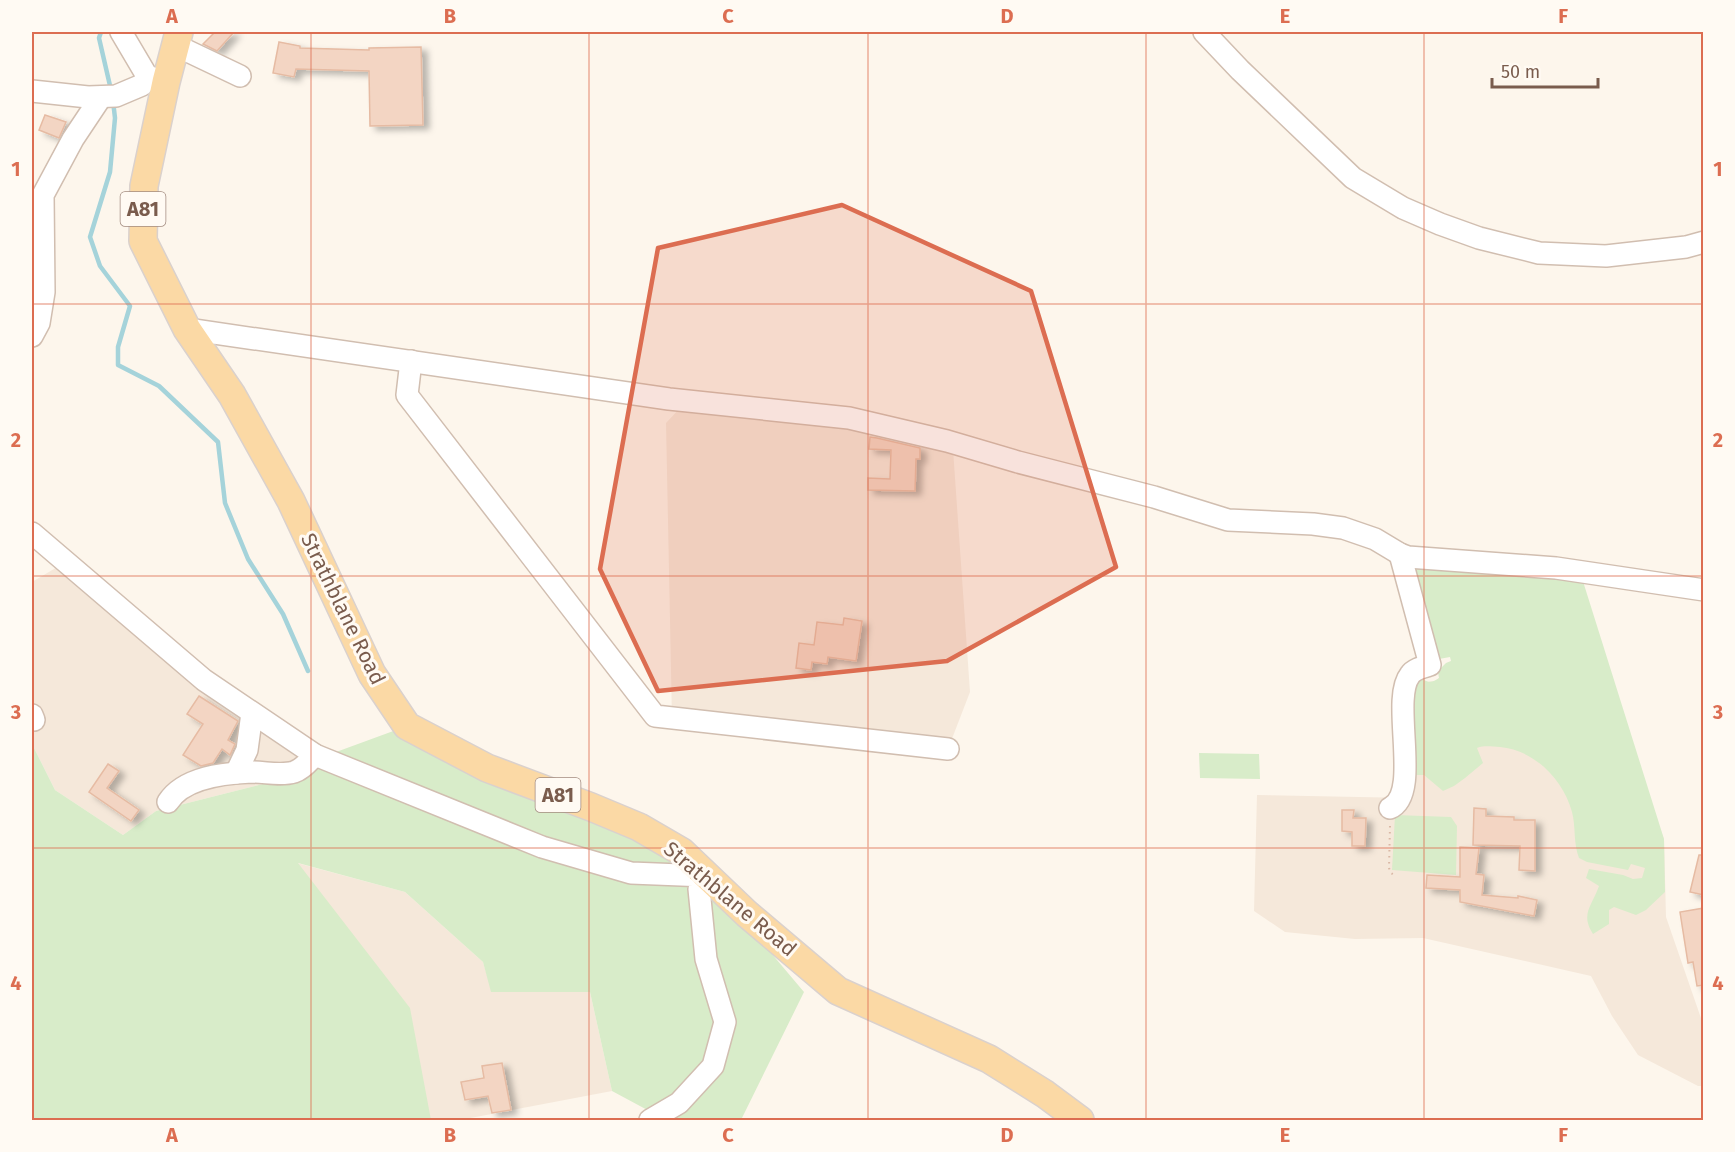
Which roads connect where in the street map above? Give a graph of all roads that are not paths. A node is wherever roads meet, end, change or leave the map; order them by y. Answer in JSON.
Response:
{"nodes":[{"id":1,"x":121,"y":32,"type":"edge"},
{"id":2,"x":1204,"y":32,"type":"edge"},
{"id":3,"x":177,"y":38,"type":"edge"},
{"id":4,"x":240,"y":76,"type":"dead end"},
{"id":5,"x":156,"y":79,"type":"junction"},
{"id":6,"x":32,"y":91,"type":"edge"},
{"id":7,"x":101,"y":97,"type":"junction"},
{"id":8,"x":1704,"y":242,"type":"edge"},
{"id":9,"x":187,"y":329,"type":"junction"},
{"id":10,"x":32,"y":336,"type":"edge"},
{"id":11,"x":411,"y":361,"type":"junction"},
{"id":12,"x":32,"y":533,"type":"edge"},
{"id":13,"x":1400,"y":554,"type":"junction"},
{"id":14,"x":1704,"y":590,"type":"edge"},
{"id":15,"x":252,"y":713,"type":"junction"},
{"id":16,"x":948,"y":749,"type":"dead end"},
{"id":17,"x":315,"y":755,"type":"junction"},
{"id":18,"x":236,"y":773,"type":"junction"},
{"id":19,"x":168,"y":802,"type":"dead end"},
{"id":20,"x":1390,"y":808,"type":"road end"},
{"id":21,"x":650,"y":1120,"type":"edge"},
{"id":22,"x":1080,"y":1120,"type":"edge"}],
"edges":[{"from":1,"to":5,"type":"street"},
{"from":2,"to":8,"type":"street"},
{"from":3,"to":4,"type":"street"},
{"from":3,"to":5,"type":"main road","name":"Strathblane Road","number":"A81"},
{"from":5,"to":7,"type":"street"},
{"from":5,"to":9,"type":"main road","name":"Strathblane Road","number":"A81"},
{"from":6,"to":7,"type":"street"},
{"from":7,"to":10,"type":"street"},
{"from":9,"to":11,"type":"street"},
{"from":9,"to":22,"type":"main road","name":"Strathblane Road","number":"A81"},
{"from":11,"to":13,"type":"street"},
{"from":11,"to":16,"type":"street"},
{"from":12,"to":15,"type":"street"},
{"from":13,"to":14,"type":"street"},
{"from":13,"to":20,"type":"street"},
{"from":15,"to":17,"type":"street"},
{"from":15,"to":18,"type":"street"},
{"from":17,"to":18,"type":"street"},
{"from":17,"to":21,"type":"street"},
{"from":18,"to":19,"type":"street"}]}
